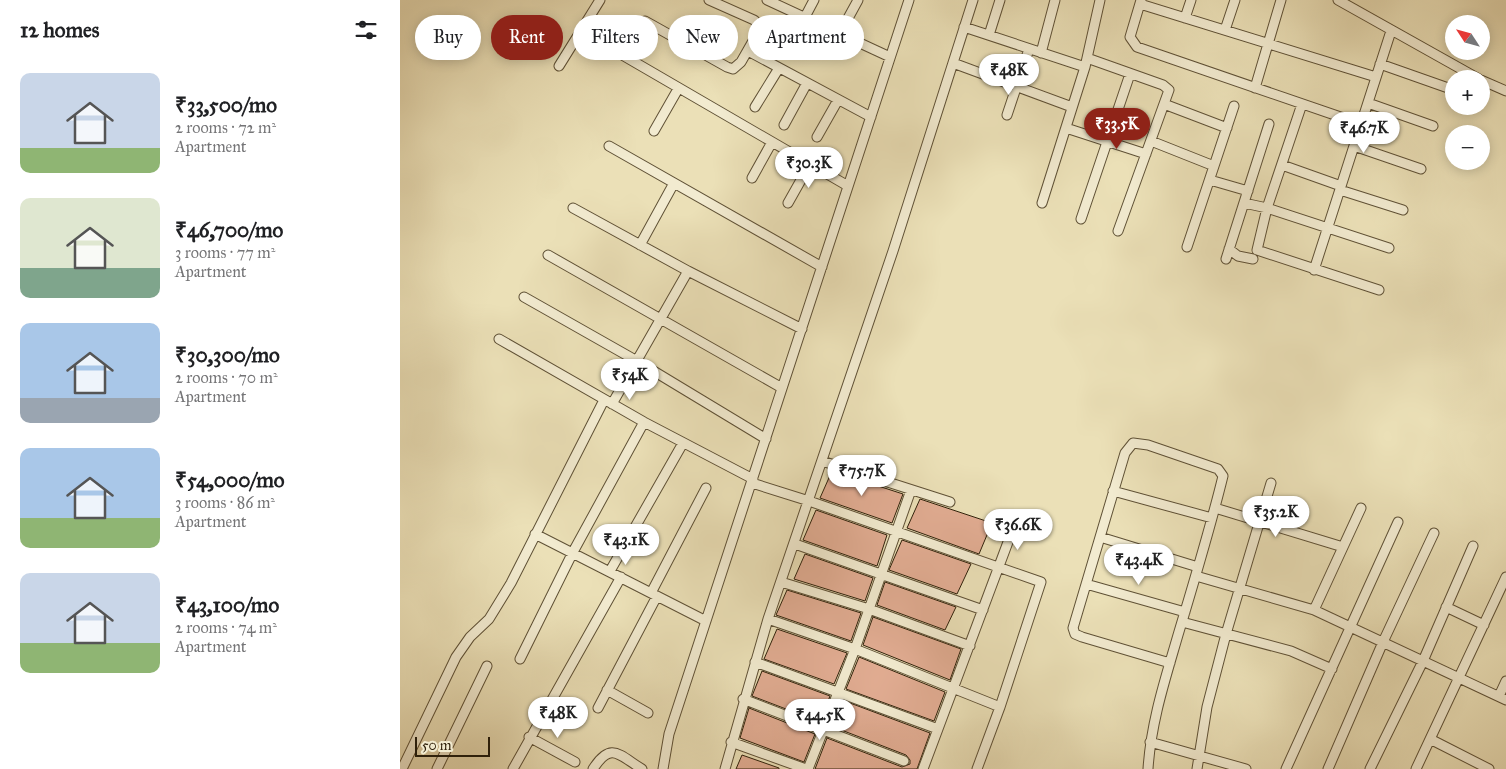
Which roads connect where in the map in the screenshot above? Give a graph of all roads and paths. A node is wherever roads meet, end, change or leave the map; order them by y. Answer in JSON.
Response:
{"nodes":[{"id":1,"x":600,"y":0,"type":"edge"},
{"id":2,"x":709,"y":0,"type":"edge"},
{"id":3,"x":769,"y":0,"type":"edge"},
{"id":4,"x":814,"y":0,"type":"edge"},
{"id":5,"x":858,"y":0,"type":"edge"},
{"id":6,"x":909,"y":0,"type":"edge"},
{"id":7,"x":973,"y":0,"type":"edge"},
{"id":8,"x":1000,"y":0,"type":"edge"},
{"id":9,"x":1055,"y":0,"type":"edge"},
{"id":10,"x":1191,"y":0,"type":"edge"},
{"id":11,"x":1235,"y":0,"type":"edge"},
{"id":12,"x":1282,"y":0,"type":"edge"},
{"id":13,"x":1338,"y":0,"type":"edge"},
{"id":14,"x":1097,"y":1,"type":"edge"},
{"id":15,"x":1140,"y":2,"type":"edge"},
{"id":16,"x":591,"y":15,"type":"edge"},
{"id":17,"x":801,"y":15,"type":"edge"},
{"id":18,"x":806,"y":15,"type":"edge"},
{"id":19,"x":850,"y":15,"type":"edge"},
{"id":20,"x":1185,"y":18,"type":"junction"},
{"id":21,"x":748,"y":19,"type":"edge"},
{"id":22,"x":964,"y":27,"type":"junction"},
{"id":23,"x":658,"y":28,"type":"edge"},
{"id":24,"x":1225,"y":30,"type":"junction"},
{"id":25,"x":1391,"y":31,"type":"junction"},
{"id":26,"x":988,"y":35,"type":"junction"},
{"id":27,"x":573,"y":44,"type":"edge"},
{"id":28,"x":1268,"y":44,"type":"junction"},
{"id":29,"x":864,"y":45,"type":"edge"},
{"id":30,"x":1029,"y":49,"type":"junction"},
{"id":31,"x":748,"y":51,"type":"edge"},
{"id":32,"x":1041,"y":53,"type":"junction"},
{"id":33,"x":890,"y":57,"type":"junction"},
{"id":34,"x":630,"y":60,"type":"edge"},
{"id":35,"x":764,"y":60,"type":"edge"},
{"id":36,"x":1086,"y":62,"type":"junction"},
{"id":37,"x":953,"y":63,"type":"junction"},
{"id":38,"x":1380,"y":64,"type":"junction"},
{"id":39,"x":559,"y":66,"type":"dead end"},
{"id":40,"x":779,"y":68,"type":"junction"},
{"id":41,"x":1463,"y":70,"type":"edge"},
{"id":42,"x":1130,"y":74,"type":"junction"},
{"id":43,"x":1376,"y":77,"type":"junction"},
{"id":44,"x":807,"y":84,"type":"junction"},
{"id":45,"x":1490,"y":84,"type":"edge"},
{"id":46,"x":1016,"y":86,"type":"junction"},
{"id":47,"x":1445,"y":87,"type":"edge"},
{"id":48,"x":1254,"y":88,"type":"junction"},
{"id":49,"x":678,"y":89,"type":"junction"},
{"id":50,"x":1506,"y":91,"type":"edge"},
{"id":51,"x":838,"y":100,"type":"junction"},
{"id":52,"x":1368,"y":103,"type":"junction"},
{"id":53,"x":1164,"y":104,"type":"junction"},
{"id":54,"x":1302,"y":104,"type":"junction"},
{"id":55,"x":1234,"y":106,"type":"dead end"},
{"id":56,"x":754,"y":107,"type":"dead end"},
{"id":57,"x":1072,"y":107,"type":"junction"},
{"id":58,"x":1006,"y":115,"type":"dead end"},
{"id":59,"x":871,"y":117,"type":"junction"},
{"id":60,"x":1269,"y":124,"type":"dead end"},
{"id":61,"x":1361,"y":124,"type":"junction"},
{"id":62,"x":784,"y":125,"type":"dead end"},
{"id":63,"x":1433,"y":126,"type":"dead end"},
{"id":64,"x":1066,"y":128,"type":"junction"},
{"id":65,"x":1227,"y":128,"type":"junction"},
{"id":66,"x":654,"y":131,"type":"dead end"},
{"id":67,"x":817,"y":137,"type":"dead end"},
{"id":68,"x":1107,"y":141,"type":"junction"},
{"id":69,"x":772,"y":142,"type":"junction"},
{"id":70,"x":1151,"y":142,"type":"junction"},
{"id":71,"x":610,"y":146,"type":"dead end"},
{"id":72,"x":1354,"y":146,"type":"junction"},
{"id":73,"x":1146,"y":154,"type":"junction"},
{"id":74,"x":810,"y":164,"type":"junction"},
{"id":75,"x":1282,"y":165,"type":"junction"},
{"id":76,"x":1214,"y":166,"type":"junction"},
{"id":77,"x":1422,"y":169,"type":"dead end"},
{"id":78,"x":752,"y":178,"type":"dead end"},
{"id":79,"x":1210,"y":180,"type":"junction"},
{"id":80,"x":674,"y":183,"type":"junction"},
{"id":81,"x":848,"y":186,"type":"junction"},
{"id":82,"x":1340,"y":188,"type":"junction"},
{"id":83,"x":1248,"y":191,"type":"junction"},
{"id":84,"x":788,"y":203,"type":"dead end"},
{"id":85,"x":1042,"y":203,"type":"dead end"},
{"id":86,"x":1244,"y":203,"type":"junction"},
{"id":87,"x":573,"y":208,"type":"dead end"},
{"id":88,"x":1267,"y":208,"type":"junction"},
{"id":89,"x":1402,"y":210,"type":"dead end"},
{"id":90,"x":1081,"y":219,"type":"dead end"},
{"id":91,"x":1328,"y":227,"type":"junction"},
{"id":92,"x":1118,"y":231,"type":"dead end"},
{"id":93,"x":640,"y":246,"type":"junction"},
{"id":94,"x":1187,"y":247,"type":"dead end"},
{"id":95,"x":1389,"y":248,"type":"dead end"},
{"id":96,"x":1229,"y":249,"type":"junction"},
{"id":97,"x":548,"y":255,"type":"dead end"},
{"id":98,"x":1226,"y":259,"type":"dead end"},
{"id":99,"x":1253,"y":259,"type":"dead end"},
{"id":100,"x":822,"y":267,"type":"junction"},
{"id":101,"x":1314,"y":270,"type":"junction"},
{"id":102,"x":688,"y":271,"type":"junction"},
{"id":103,"x":1379,"y":290,"type":"dead end"},
{"id":104,"x":524,"y":297,"type":"dead end"},
{"id":105,"x":660,"y":320,"type":"junction"},
{"id":106,"x":802,"y":328,"type":"junction"},
{"id":107,"x":499,"y":339,"type":"dead end"},
{"id":108,"x":637,"y":360,"type":"junction"},
{"id":109,"x":782,"y":388,"type":"junction"},
{"id":110,"x":608,"y":402,"type":"junction"},
{"id":111,"x":644,"y":422,"type":"junction"},
{"id":112,"x":766,"y":439,"type":"junction"},
{"id":113,"x":683,"y":442,"type":"junction"},
{"id":114,"x":822,"y":461,"type":"junction"},
{"id":115,"x":752,"y":481,"type":"junction"},
{"id":116,"x":1271,"y":483,"type":"dead end"},
{"id":117,"x":706,"y":488,"type":"dead end"},
{"id":118,"x":911,"y":490,"type":"junction"},
{"id":119,"x":1114,"y":491,"type":"junction"},
{"id":120,"x":809,"y":501,"type":"junction"},
{"id":121,"x":950,"y":502,"type":"dead end"},
{"id":122,"x":1215,"y":508,"type":"junction"},
{"id":123,"x":1361,"y":508,"type":"dead end"},
{"id":124,"x":1212,"y":518,"type":"junction"},
{"id":125,"x":1260,"y":520,"type":"junction"},
{"id":126,"x":1398,"y":522,"type":"dead end"},
{"id":127,"x":1014,"y":526,"type":"dead end"},
{"id":128,"x":896,"y":532,"type":"junction"},
{"id":129,"x":1434,"y":533,"type":"dead end"},
{"id":130,"x":535,"y":534,"type":"junction"},
{"id":131,"x":1100,"y":537,"type":"junction"},
{"id":132,"x":795,"y":544,"type":"junction"},
{"id":133,"x":1473,"y":546,"type":"dead end"},
{"id":134,"x":1343,"y":547,"type":"junction"},
{"id":135,"x":573,"y":552,"type":"junction"},
{"id":136,"x":1198,"y":566,"type":"junction"},
{"id":137,"x":999,"y":568,"type":"junction"},
{"id":138,"x":610,"y":571,"type":"junction"},
{"id":139,"x":882,"y":573,"type":"junction"},
{"id":140,"x":1196,"y":576,"type":"junction"},
{"id":141,"x":621,"y":577,"type":"junction"},
{"id":142,"x":781,"y":582,"type":"junction"},
{"id":143,"x":1505,"y":583,"type":"edge"},
{"id":144,"x":1086,"y":584,"type":"junction"},
{"id":145,"x":1239,"y":588,"type":"junction"},
{"id":146,"x":654,"y":594,"type":"junction"},
{"id":147,"x":1446,"y":607,"type":"junction"},
{"id":148,"x":869,"y":609,"type":"junction"},
{"id":149,"x":983,"y":610,"type":"junction"},
{"id":150,"x":1314,"y":610,"type":"junction"},
{"id":151,"x":1185,"y":612,"type":"junction"},
{"id":152,"x":768,"y":619,"type":"junction"},
{"id":153,"x":706,"y":621,"type":"junction"},
{"id":154,"x":1182,"y":622,"type":"junction"},
{"id":155,"x":1484,"y":625,"type":"junction"},
{"id":156,"x":1350,"y":627,"type":"junction"},
{"id":157,"x":1226,"y":634,"type":"junction"},
{"id":158,"x":1383,"y":642,"type":"junction"},
{"id":159,"x":970,"y":646,"type":"junction"},
{"id":160,"x":855,"y":649,"type":"junction"},
{"id":161,"x":520,"y":659,"type":"dead end"},
{"id":162,"x":1423,"y":661,"type":"junction"},
{"id":163,"x":755,"y":662,"type":"junction"},
{"id":164,"x":1170,"y":663,"type":"junction"},
{"id":165,"x":487,"y":666,"type":"dead end"},
{"id":166,"x":1332,"y":669,"type":"junction"},
{"id":167,"x":1459,"y":678,"type":"junction"},
{"id":168,"x":1506,"y":681,"type":"edge"},
{"id":169,"x":953,"y":689,"type":"junction"},
{"id":170,"x":607,"y":690,"type":"junction"},
{"id":171,"x":838,"y":693,"type":"junction"},
{"id":172,"x":1502,"y":698,"type":"edge"},
{"id":173,"x":744,"y":699,"type":"junction"},
{"id":174,"x":1000,"y":707,"type":"junction"},
{"id":175,"x":598,"y":708,"type":"dead end"},
{"id":176,"x":648,"y":713,"type":"dead end"},
{"id":177,"x":938,"y":728,"type":"junction"},
{"id":178,"x":824,"y":730,"type":"junction"},
{"id":179,"x":529,"y":737,"type":"junction"},
{"id":180,"x":1430,"y":739,"type":"junction"},
{"id":181,"x":731,"y":742,"type":"junction"},
{"id":182,"x":1150,"y":742,"type":"junction"},
{"id":183,"x":1198,"y":758,"type":"junction"},
{"id":184,"x":904,"y":761,"type":"dead end"},
{"id":185,"x":575,"y":762,"type":"dead end"},
{"id":186,"x":1477,"y":767,"type":"edge"},
{"id":187,"x":402,"y":769,"type":"edge"},
{"id":188,"x":437,"y":769,"type":"edge"},
{"id":189,"x":513,"y":769,"type":"edge"},
{"id":190,"x":593,"y":769,"type":"edge"},
{"id":191,"x":642,"y":769,"type":"edge"},
{"id":192,"x":663,"y":769,"type":"edge"},
{"id":193,"x":725,"y":769,"type":"edge"},
{"id":194,"x":808,"y":769,"type":"edge"},
{"id":195,"x":922,"y":769,"type":"edge"},
{"id":196,"x":977,"y":769,"type":"edge"},
{"id":197,"x":1148,"y":769,"type":"edge"},
{"id":198,"x":1197,"y":769,"type":"edge"},
{"id":199,"x":1246,"y":769,"type":"edge"},
{"id":200,"x":1286,"y":769,"type":"edge"},
{"id":201,"x":1328,"y":769,"type":"edge"},
{"id":202,"x":1370,"y":769,"type":"edge"},
{"id":203,"x":1416,"y":769,"type":"edge"},
{"id":204,"x":1489,"y":769,"type":"edge"}],
"edges":[{"from":1,"to":16,"type":"street"},
{"from":2,"to":21,"type":"street"},
{"from":3,"to":17,"type":"street"},
{"from":4,"to":18,"type":"street"},
{"from":5,"to":19,"type":"street"},
{"from":6,"to":33,"type":"street"},
{"from":7,"to":22,"type":"street"},
{"from":8,"to":26,"type":"street"},
{"from":9,"to":32,"type":"street"},
{"from":10,"to":20,"type":"street"},
{"from":11,"to":24,"type":"street"},
{"from":12,"to":28,"type":"street"},
{"from":13,"to":25,"type":"street"},
{"from":14,"to":36,"type":"street"},
{"from":15,"to":20,"type":"street"},
{"from":15,"to":48,"type":"street"},
{"from":20,"to":24,"type":"street"},
{"from":22,"to":26,"type":"street"},
{"from":22,"to":37,"type":"street"},
{"from":23,"to":31,"type":"street"},
{"from":24,"to":28,"type":"street"},
{"from":25,"to":38,"type":"street"},
{"from":25,"to":41,"type":"street"},
{"from":26,"to":30,"type":"street"},
{"from":27,"to":39,"type":"street"},
{"from":28,"to":43,"type":"street"},
{"from":28,"to":48,"type":"street"},
{"from":29,"to":33,"type":"street"},
{"from":30,"to":32,"type":"street"},
{"from":30,"to":46,"type":"street"},
{"from":32,"to":36,"type":"street"},
{"from":33,"to":59,"type":"street"},
{"from":34,"to":49,"type":"street"},
{"from":35,"to":40,"type":"street"},
{"from":36,"to":42,"type":"street"},
{"from":36,"to":57,"type":"street"},
{"from":37,"to":46,"type":"street"},
{"from":37,"to":114,"type":"street"},
{"from":38,"to":43,"type":"street"},
{"from":38,"to":47,"type":"street"},
{"from":40,"to":44,"type":"street"},
{"from":40,"to":56,"type":"street"},
{"from":42,"to":53,"type":"street"},
{"from":42,"to":68,"type":"street"},
{"from":43,"to":52,"type":"street"},
{"from":44,"to":51,"type":"street"},
{"from":44,"to":62,"type":"street"},
{"from":45,"to":50,"type":"street"},
{"from":46,"to":57,"type":"street"},
{"from":46,"to":58,"type":"street"},
{"from":48,"to":54,"type":"street"},
{"from":49,"to":66,"type":"street"},
{"from":49,"to":69,"type":"street"},
{"from":51,"to":59,"type":"street"},
{"from":51,"to":67,"type":"street"},
{"from":52,"to":61,"type":"street"},
{"from":52,"to":63,"type":"street"},
{"from":53,"to":65,"type":"street"},
{"from":53,"to":70,"type":"street"},
{"from":54,"to":61,"type":"street"},
{"from":54,"to":75,"type":"street"},
{"from":55,"to":65,"type":"street"},
{"from":57,"to":64,"type":"street"},
{"from":59,"to":81,"type":"street"},
{"from":60,"to":83,"type":"street"},
{"from":61,"to":72,"type":"street"},
{"from":64,"to":68,"type":"street"},
{"from":64,"to":85,"type":"street"},
{"from":65,"to":76,"type":"street"},
{"from":68,"to":73,"type":"street"},
{"from":68,"to":90,"type":"street"},
{"from":69,"to":74,"type":"street"},
{"from":69,"to":78,"type":"street"},
{"from":70,"to":73,"type":"street"},
{"from":70,"to":76,"type":"street"},
{"from":71,"to":80,"type":"street"},
{"from":72,"to":77,"type":"street"},
{"from":72,"to":82,"type":"street"},
{"from":73,"to":92,"type":"street"},
{"from":74,"to":81,"type":"street"},
{"from":74,"to":84,"type":"street"},
{"from":75,"to":82,"type":"street"},
{"from":75,"to":88,"type":"street"},
{"from":76,"to":79,"type":"street"},
{"from":79,"to":83,"type":"street"},
{"from":79,"to":94,"type":"street"},
{"from":80,"to":93,"type":"street"},
{"from":80,"to":100,"type":"street"},
{"from":81,"to":100,"type":"street"},
{"from":82,"to":89,"type":"street"},
{"from":82,"to":91,"type":"street"},
{"from":83,"to":86,"type":"street"},
{"from":86,"to":88,"type":"street"},
{"from":86,"to":96,"type":"street"},
{"from":87,"to":93,"type":"street"},
{"from":88,"to":91,"type":"street"},
{"from":88,"to":101,"type":"street"},
{"from":91,"to":95,"type":"street"},
{"from":91,"to":101,"type":"street"},
{"from":93,"to":102,"type":"street"},
{"from":96,"to":98,"type":"street"},
{"from":96,"to":99,"type":"street"},
{"from":97,"to":105,"type":"street"},
{"from":100,"to":106,"type":"street"},
{"from":101,"to":103,"type":"street"},
{"from":102,"to":105,"type":"street"},
{"from":102,"to":106,"type":"street"},
{"from":104,"to":108,"type":"street"},
{"from":105,"to":108,"type":"street"},
{"from":105,"to":109,"type":"street"},
{"from":106,"to":109,"type":"street"},
{"from":107,"to":110,"type":"street"},
{"from":108,"to":110,"type":"street"},
{"from":108,"to":112,"type":"street"},
{"from":109,"to":112,"type":"street"},
{"from":110,"to":111,"type":"street"},
{"from":110,"to":130,"type":"street"},
{"from":111,"to":113,"type":"street"},
{"from":111,"to":135,"type":"street"},
{"from":112,"to":115,"type":"street"},
{"from":113,"to":115,"type":"street"},
{"from":113,"to":138,"type":"street"},
{"from":114,"to":118,"type":"street"},
{"from":114,"to":120,"type":"street"},
{"from":115,"to":120,"type":"street"},
{"from":115,"to":153,"type":"street"},
{"from":116,"to":125,"type":"street"},
{"from":117,"to":146,"type":"street"},
{"from":118,"to":121,"type":"street"},
{"from":118,"to":128,"type":"street"},
{"from":119,"to":122,"type":"street"},
{"from":119,"to":124,"type":"street"},
{"from":119,"to":131,"type":"street"},
{"from":120,"to":128,"type":"street"},
{"from":120,"to":132,"type":"street"},
{"from":122,"to":124,"type":"street"},
{"from":122,"to":125,"type":"street"},
{"from":123,"to":134,"type":"street"},
{"from":124,"to":136,"type":"street"},
{"from":125,"to":134,"type":"street"},
{"from":125,"to":145,"type":"street"},
{"from":126,"to":156,"type":"street"},
{"from":127,"to":137,"type":"street"},
{"from":128,"to":137,"type":"street"},
{"from":128,"to":139,"type":"street"},
{"from":129,"to":158,"type":"street"},
{"from":130,"to":135,"type":"street"},
{"from":130,"to":187,"type":"street"},
{"from":131,"to":136,"type":"street"},
{"from":131,"to":144,"type":"street"},
{"from":132,"to":139,"type":"street"},
{"from":132,"to":142,"type":"street"},
{"from":133,"to":147,"type":"street"},
{"from":134,"to":150,"type":"street"},
{"from":135,"to":138,"type":"street"},
{"from":135,"to":161,"type":"street"},
{"from":136,"to":140,"type":"street"},
{"from":137,"to":149,"type":"street"},
{"from":137,"to":174,"type":"street"},
{"from":138,"to":141,"type":"street"},
{"from":139,"to":148,"type":"street"},
{"from":139,"to":149,"type":"street"},
{"from":140,"to":145,"type":"street"},
{"from":140,"to":151,"type":"street"},
{"from":141,"to":146,"type":"street"},
{"from":141,"to":179,"type":"street"},
{"from":142,"to":148,"type":"street"},
{"from":142,"to":152,"type":"street"},
{"from":143,"to":155,"type":"street"},
{"from":144,"to":151,"type":"street"},
{"from":144,"to":164,"type":"street"},
{"from":145,"to":150,"type":"street"},
{"from":145,"to":157,"type":"street"},
{"from":146,"to":153,"type":"street"},
{"from":146,"to":170,"type":"street"},
{"from":147,"to":155,"type":"street"},
{"from":147,"to":162,"type":"street"},
{"from":148,"to":159,"type":"street"},
{"from":148,"to":160,"type":"street"},
{"from":149,"to":159,"type":"street"},
{"from":150,"to":156,"type":"street"},
{"from":151,"to":154,"type":"street"},
{"from":152,"to":160,"type":"street"},
{"from":152,"to":163,"type":"street"},
{"from":153,"to":192,"type":"street"},
{"from":154,"to":157,"type":"street"},
{"from":154,"to":164,"type":"street"},
{"from":155,"to":167,"type":"street"},
{"from":156,"to":158,"type":"street"},
{"from":156,"to":166,"type":"street"},
{"from":157,"to":166,"type":"street"},
{"from":157,"to":183,"type":"street"},
{"from":158,"to":162,"type":"street"},
{"from":158,"to":201,"type":"street"},
{"from":159,"to":169,"type":"street"},
{"from":160,"to":169,"type":"street"},
{"from":160,"to":171,"type":"street"},
{"from":162,"to":167,"type":"street"},
{"from":162,"to":202,"type":"street"},
{"from":163,"to":171,"type":"street"},
{"from":163,"to":173,"type":"street"},
{"from":164,"to":182,"type":"street"},
{"from":165,"to":188,"type":"street"},
{"from":166,"to":200,"type":"street"},
{"from":167,"to":172,"type":"street"},
{"from":167,"to":180,"type":"street"},
{"from":168,"to":172,"type":"street"},
{"from":169,"to":174,"type":"street"},
{"from":169,"to":177,"type":"street"},
{"from":170,"to":175,"type":"street"},
{"from":170,"to":176,"type":"street"},
{"from":171,"to":177,"type":"street"},
{"from":171,"to":178,"type":"street"},
{"from":173,"to":178,"type":"street"},
{"from":173,"to":181,"type":"street"},
{"from":174,"to":196,"type":"street"},
{"from":177,"to":195,"type":"street"},
{"from":178,"to":184,"type":"street"},
{"from":178,"to":194,"type":"street"},
{"from":179,"to":185,"type":"street"},
{"from":179,"to":189,"type":"street"},
{"from":180,"to":186,"type":"street"},
{"from":180,"to":203,"type":"street"},
{"from":181,"to":193,"type":"street"},
{"from":181,"to":194,"type":"street"},
{"from":182,"to":183,"type":"street"},
{"from":182,"to":197,"type":"street"},
{"from":183,"to":198,"type":"street"},
{"from":183,"to":199,"type":"street"},
{"from":186,"to":204,"type":"street"},
{"from":190,"to":191,"type":"street"}]}
